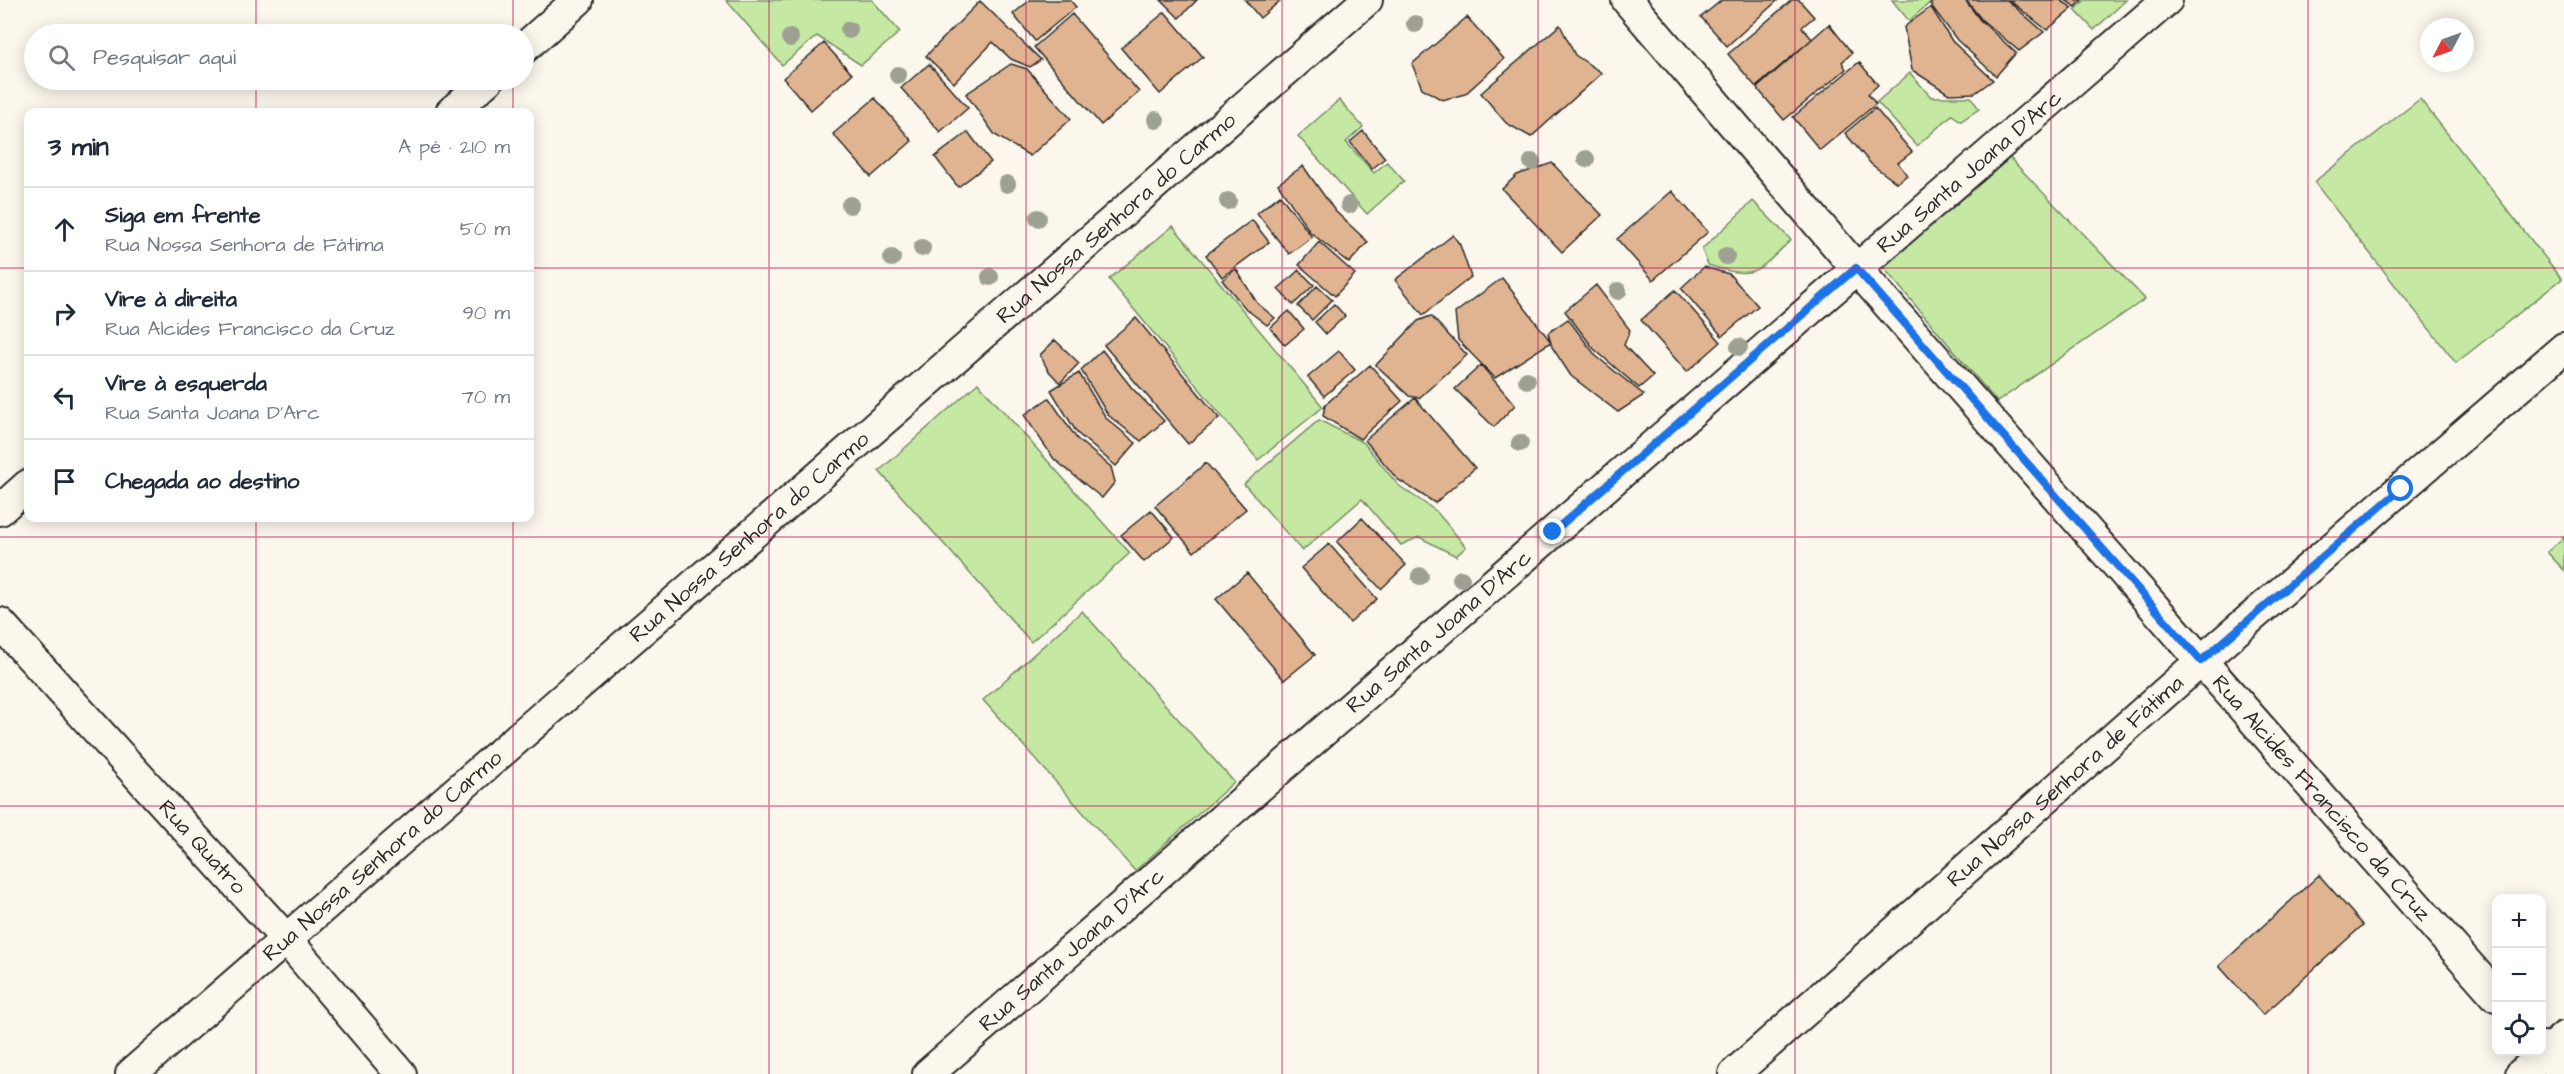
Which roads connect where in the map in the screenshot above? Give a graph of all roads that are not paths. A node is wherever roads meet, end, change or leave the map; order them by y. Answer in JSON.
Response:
{"nodes":[{"id":1,"x":578,"y":0,"type":"edge"},
{"id":2,"x":1367,"y":0,"type":"edge"},
{"id":3,"x":1627,"y":0,"type":"edge"},
{"id":4,"x":2168,"y":0,"type":"edge"},
{"id":5,"x":534,"y":39,"type":"edge"},
{"id":6,"x":476,"y":90,"type":"edge"},
{"id":7,"x":456,"y":108,"type":"edge"},
{"id":8,"x":1856,"y":268,"type":"junction"},
{"id":9,"x":2564,"y":348,"type":"edge"},
{"id":10,"x":24,"y":489,"type":"edge"},
{"id":11,"x":0,"y":510,"type":"edge"},
{"id":12,"x":0,"y":623,"type":"edge"},
{"id":13,"x":2201,"y":661,"type":"junction"},
{"id":14,"x":286,"y":939,"type":"junction"},
{"id":15,"x":2492,"y":991,"type":"edge"},
{"id":16,"x":2554,"y":1053,"type":"edge"},
{"id":17,"x":131,"y":1074,"type":"edge"},
{"id":18,"x":401,"y":1074,"type":"edge"},
{"id":19,"x":928,"y":1074,"type":"edge"},
{"id":20,"x":1734,"y":1074,"type":"edge"},
{"id":21,"x":2522,"y":1074,"type":"edge"}],
"edges":[{"from":1,"to":5,"type":"street"},
{"from":2,"to":14,"type":"street","name":"Rua Nossa Senhora do Carmo"},
{"from":3,"to":8,"type":"street","name":"Rua Alcides Francisco da Cruz"},
{"from":4,"to":8,"type":"street","name":"Rua Santa Joana D'Arc"},
{"from":6,"to":7,"type":"street"},
{"from":8,"to":13,"type":"street","name":"Rua Alcides Francisco da Cruz"},
{"from":8,"to":19,"type":"street","name":"Rua Santa Joana D'Arc"},
{"from":9,"to":13,"type":"street","name":"Rua Nossa Senhora de Fátima"},
{"from":10,"to":11,"type":"street"},
{"from":12,"to":14,"type":"street","name":"Rua Quatro"},
{"from":13,"to":15,"type":"street","name":"Rua Alcides Francisco da Cruz"},
{"from":13,"to":20,"type":"street","name":"Rua Nossa Senhora de Fátima"},
{"from":14,"to":17,"type":"street","name":"Rua Nossa Senhora do Carmo"},
{"from":14,"to":18,"type":"street","name":"Rua Quatro"},
{"from":16,"to":21,"type":"street"}]}
